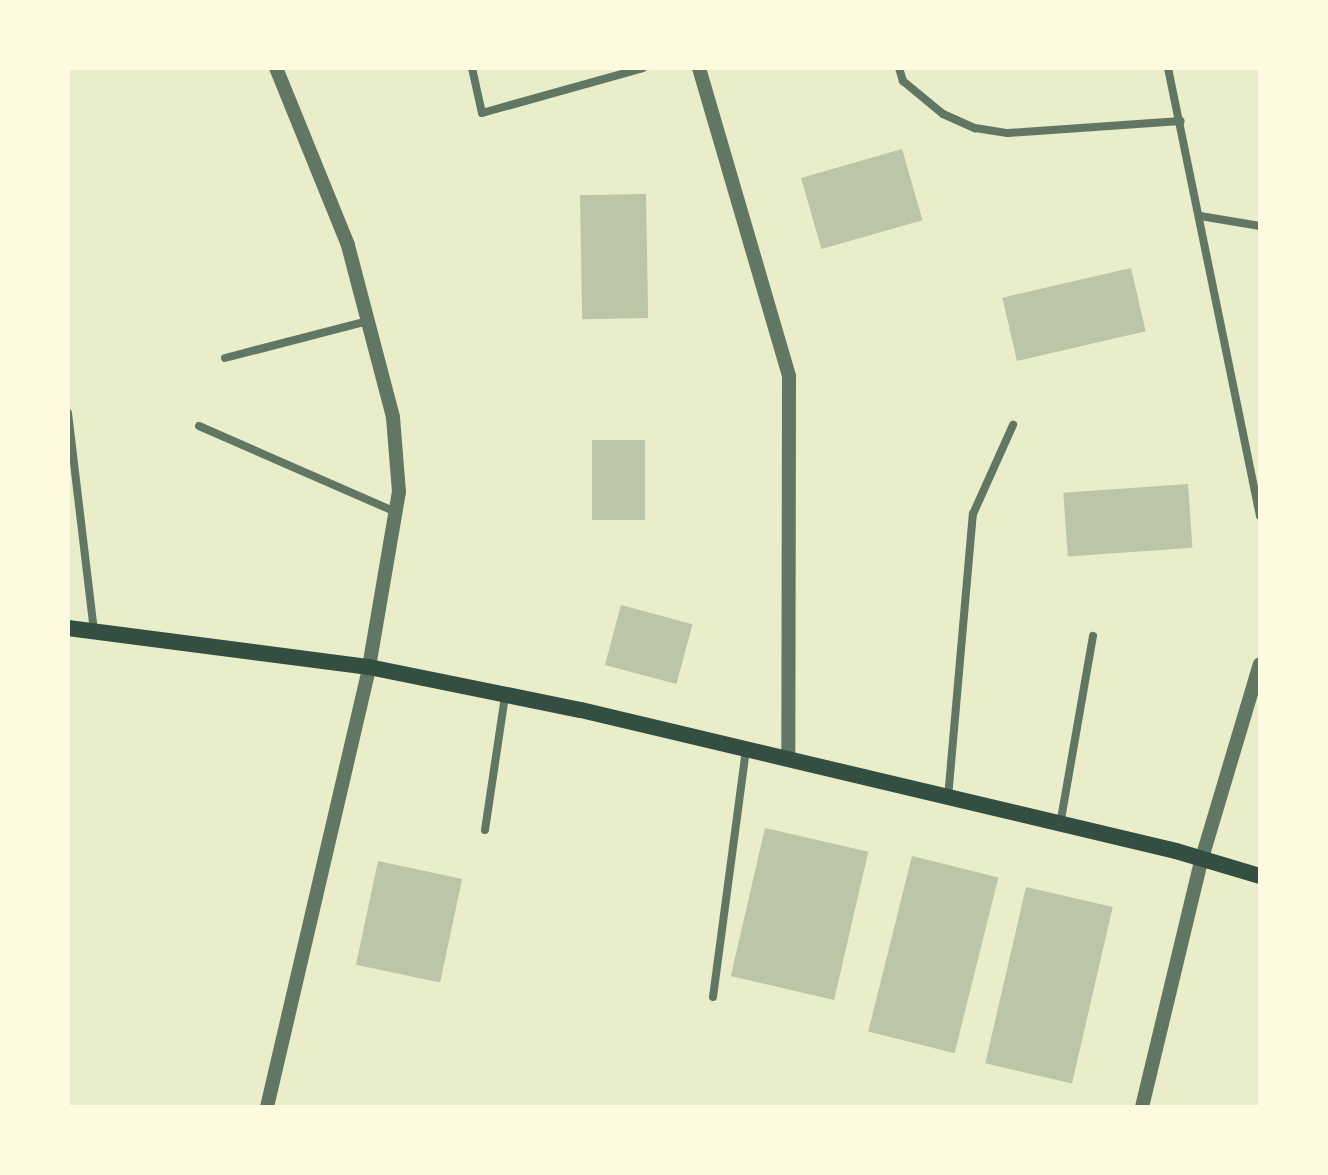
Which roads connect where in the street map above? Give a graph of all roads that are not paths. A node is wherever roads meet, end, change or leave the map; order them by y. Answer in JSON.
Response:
{"nodes":[{"id":1,"x":276,"y":68,"type":"edge"},
{"id":2,"x":472,"y":68,"type":"edge"},
{"id":3,"x":643,"y":68,"type":"edge"},
{"id":4,"x":699,"y":68,"type":"edge"},
{"id":5,"x":899,"y":68,"type":"edge"},
{"id":6,"x":1168,"y":68,"type":"edge"},
{"id":7,"x":1181,"y":121,"type":"junction"},
{"id":8,"x":1200,"y":216,"type":"junction"},
{"id":9,"x":1260,"y":226,"type":"edge"},
{"id":10,"x":369,"y":320,"type":"junction"},
{"id":11,"x":225,"y":358,"type":"dead end"},
{"id":12,"x":68,"y":413,"type":"edge"},
{"id":13,"x":1013,"y":425,"type":"dead end"},
{"id":14,"x":199,"y":426,"type":"dead end"},
{"id":15,"x":396,"y":512,"type":"junction"},
{"id":16,"x":1260,"y":516,"type":"edge"},
{"id":17,"x":68,"y":628,"type":"edge"},
{"id":18,"x":94,"y":631,"type":"junction"},
{"id":19,"x":1093,"y":636,"type":"dead end"},
{"id":20,"x":1260,"y":664,"type":"edge"},
{"id":21,"x":369,"y":667,"type":"junction"},
{"id":22,"x":505,"y":696,"type":"junction"},
{"id":23,"x":746,"y":750,"type":"junction"},
{"id":24,"x":788,"y":759,"type":"junction"},
{"id":25,"x":948,"y":799,"type":"junction"},
{"id":26,"x":1060,"y":826,"type":"junction"},
{"id":27,"x":485,"y":830,"type":"dead end"},
{"id":28,"x":1202,"y":858,"type":"junction"},
{"id":29,"x":1260,"y":876,"type":"edge"},
{"id":30,"x":713,"y":997,"type":"dead end"},
{"id":31,"x":267,"y":1107,"type":"edge"},
{"id":32,"x":1142,"y":1107,"type":"edge"}],
"edges":[{"from":1,"to":10,"type":"street"},
{"from":2,"to":3,"type":"street"},
{"from":4,"to":24,"type":"street"},
{"from":5,"to":7,"type":"street"},
{"from":6,"to":7,"type":"street"},
{"from":7,"to":8,"type":"street"},
{"from":8,"to":9,"type":"street"},
{"from":8,"to":16,"type":"street"},
{"from":10,"to":11,"type":"street"},
{"from":10,"to":15,"type":"street"},
{"from":12,"to":18,"type":"street"},
{"from":13,"to":25,"type":"street"},
{"from":14,"to":15,"type":"street"},
{"from":15,"to":21,"type":"street"},
{"from":17,"to":18,"type":"main road"},
{"from":18,"to":21,"type":"main road"},
{"from":19,"to":26,"type":"street"},
{"from":20,"to":28,"type":"street"},
{"from":21,"to":22,"type":"main road"},
{"from":21,"to":31,"type":"street"},
{"from":22,"to":23,"type":"main road"},
{"from":22,"to":27,"type":"street"},
{"from":23,"to":24,"type":"main road"},
{"from":23,"to":30,"type":"street"},
{"from":24,"to":25,"type":"main road"},
{"from":25,"to":26,"type":"main road"},
{"from":26,"to":28,"type":"main road"},
{"from":28,"to":29,"type":"main road"},
{"from":28,"to":32,"type":"street"}]}
